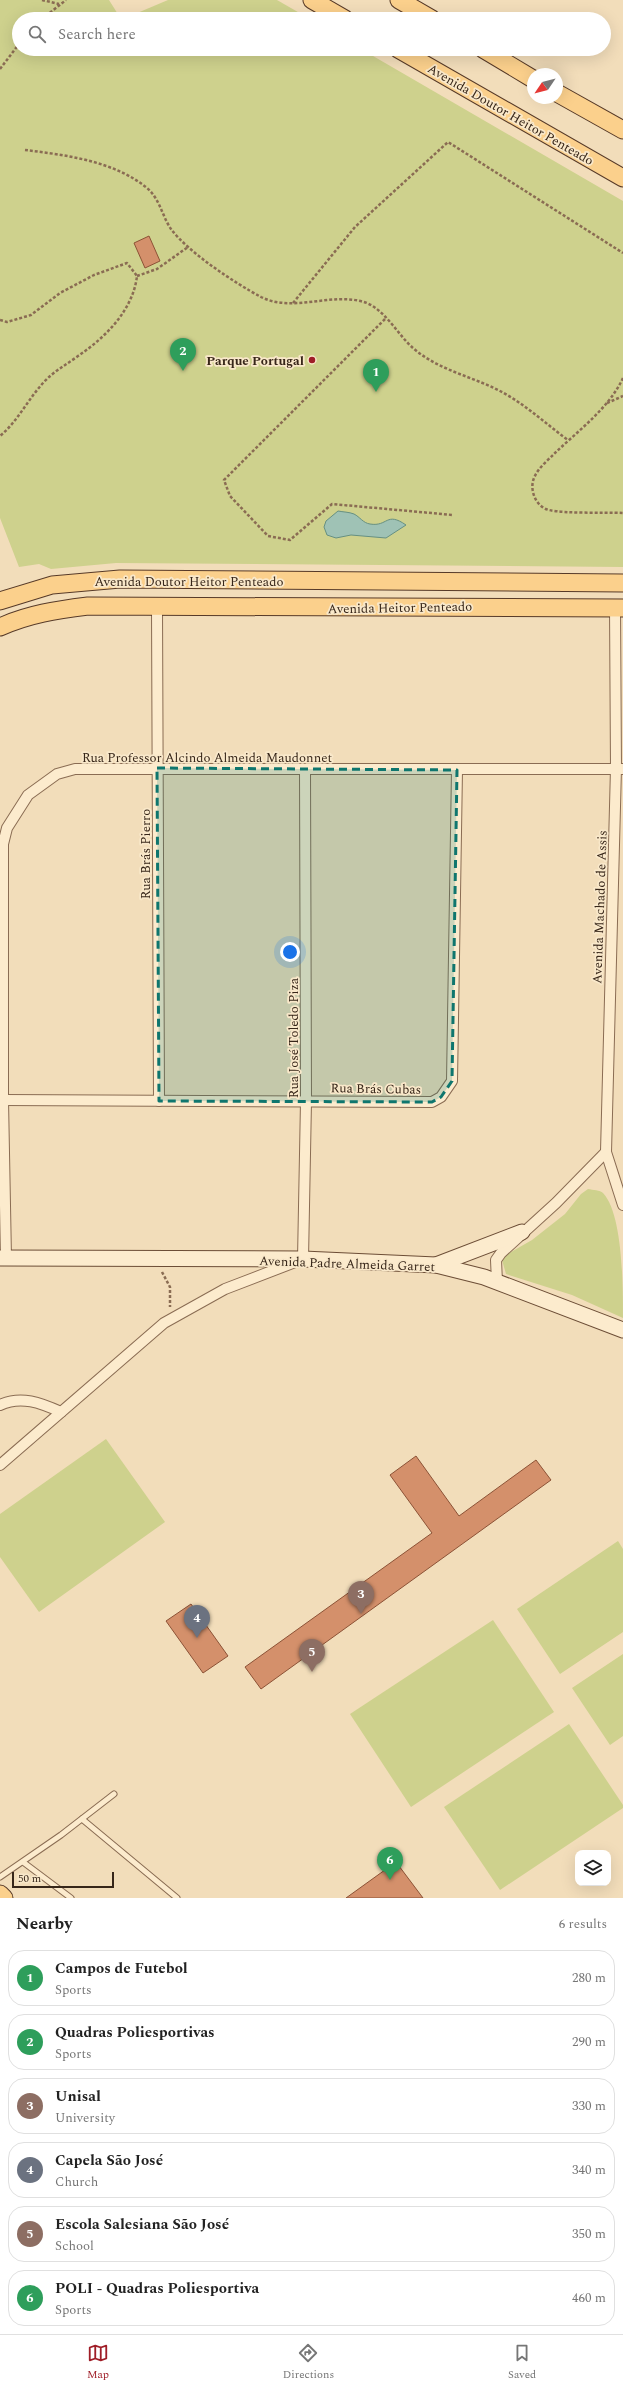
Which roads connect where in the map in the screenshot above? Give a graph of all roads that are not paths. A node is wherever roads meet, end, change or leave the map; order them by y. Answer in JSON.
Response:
{"nodes":[{"id":1,"x":312,"y":0,"type":"edge"},
{"id":2,"x":399,"y":0,"type":"edge"},
{"id":3,"x":333,"y":12,"type":"edge"},
{"id":4,"x":420,"y":12,"type":"edge"},
{"id":5,"x":410,"y":56,"type":"edge"},
{"id":6,"x":495,"y":56,"type":"edge"},
{"id":7,"x":527,"y":75,"type":"edge"},
{"id":8,"x":563,"y":95,"type":"edge"},
{"id":9,"x":623,"y":130,"type":"edge"},
{"id":10,"x":623,"y":178,"type":"edge"},
{"id":11,"x":381,"y":582,"type":"joint"},
{"id":12,"x":623,"y":583,"type":"edge"},
{"id":13,"x":0,"y":602,"type":"edge"},
{"id":14,"x":619,"y":607,"type":"edge"},
{"id":15,"x":157,"y":608,"type":"junction"},
{"id":16,"x":177,"y":608,"type":"joint"},
{"id":17,"x":0,"y":627,"type":"edge"},
{"id":18,"x":158,"y":768,"type":"junction"},
{"id":19,"x":620,"y":769,"type":"edge"},
{"id":20,"x":305,"y":770,"type":"junction"},
{"id":21,"x":456,"y":770,"type":"junction"},
{"id":22,"x":3,"y":1100,"type":"junction"},
{"id":23,"x":159,"y":1101,"type":"junction"},
{"id":24,"x":306,"y":1101,"type":"junction"},
{"id":25,"x":606,"y":1152,"type":"junction"},
{"id":26,"x":623,"y":1205,"type":"edge"},
{"id":27,"x":522,"y":1232,"type":"junction"},
{"id":28,"x":3,"y":1258,"type":"edge"},
{"id":29,"x":303,"y":1259,"type":"junction"},
{"id":30,"x":436,"y":1265,"type":"junction"},
{"id":31,"x":496,"y":1282,"type":"junction"},
{"id":32,"x":623,"y":1330,"type":"edge"},
{"id":33,"x":0,"y":1404,"type":"edge"},
{"id":34,"x":61,"y":1412,"type":"junction"},
{"id":35,"x":0,"y":1465,"type":"edge"},
{"id":36,"x":114,"y":1794,"type":"dead end"},
{"id":37,"x":82,"y":1819,"type":"junction"},
{"id":38,"x":23,"y":1862,"type":"junction"},
{"id":39,"x":0,"y":1877,"type":"edge"},
{"id":40,"x":0,"y":1894,"type":"edge"},
{"id":41,"x":4,"y":1898,"type":"edge"},
{"id":42,"x":71,"y":1898,"type":"edge"},
{"id":43,"x":177,"y":1898,"type":"edge"}],
"edges":[{"from":1,"to":3,"type":"main road"},
{"from":2,"to":4,"type":"main road"},
{"from":5,"to":10,"type":"main road","name":"Avenida Doutor Heitor Penteado"},
{"from":6,"to":7,"type":"main road"},
{"from":8,"to":9,"type":"main road"},
{"from":11,"to":12,"type":"main road","name":"Avenida Heitor Penteado"},
{"from":11,"to":13,"type":"main road","name":"Avenida Doutor Heitor Penteado"},
{"from":14,"to":16,"type":"main road","name":"Avenida Heitor Penteado"},
{"from":14,"to":19,"type":"street","name":"Avenida Machado de Assis"},
{"from":15,"to":16,"type":"main road","name":"Avenida Doutor Heitor Penteado"},
{"from":15,"to":17,"type":"main road","name":"Avenida Doutor Heitor Penteado"},
{"from":15,"to":18,"type":"street","name":"Rua Brás Pierro"},
{"from":18,"to":20,"type":"street","name":"Rua Professor Alcindo Almeida Maudonnet"},
{"from":18,"to":22,"type":"street","name":"Rua Professor Alcindo Almeida Maudonnet"},
{"from":18,"to":23,"type":"street","name":"Rua Brás Pierro"},
{"from":19,"to":21,"type":"street","name":"Rua Professor Alcindo Almeida Maudonnet"},
{"from":19,"to":25,"type":"street","name":"Avenida Machado de Assis"},
{"from":20,"to":21,"type":"street","name":"Rua Professor Alcindo Almeida Maudonnet"},
{"from":20,"to":24,"type":"street","name":"Rua José Toledo Piza"},
{"from":21,"to":24,"type":"street","name":"Rua Brás Cubas"},
{"from":22,"to":23,"type":"street","name":"Rua Brás Cubas"},
{"from":22,"to":28,"type":"street","name":"Rua Professor Alcindo Almeida Maudonnet"},
{"from":23,"to":24,"type":"street","name":"Rua Brás Cubas"},
{"from":24,"to":29,"type":"street","name":"Rua José Toledo Piza"},
{"from":25,"to":26,"type":"street","name":"Avenida Machado de Assis"},
{"from":25,"to":27,"type":"street"},
{"from":27,"to":30,"type":"street"},
{"from":27,"to":31,"type":"street"},
{"from":28,"to":29,"type":"street","name":"Avenida Padre Almeida Garret"},
{"from":29,"to":30,"type":"street","name":"Avenida Padre Almeida Garret"},
{"from":29,"to":34,"type":"street"},
{"from":30,"to":31,"type":"street","name":"Avenida Padre Almeida Garret"},
{"from":31,"to":32,"type":"street","name":"Avenida Padre Almeida Garret"},
{"from":33,"to":34,"type":"street"},
{"from":34,"to":35,"type":"street"},
{"from":36,"to":37,"type":"lane"},
{"from":37,"to":38,"type":"lane"},
{"from":37,"to":43,"type":"lane"},
{"from":38,"to":39,"type":"lane"},
{"from":38,"to":42,"type":"lane"},
{"from":40,"to":41,"type":"main road"}]}
